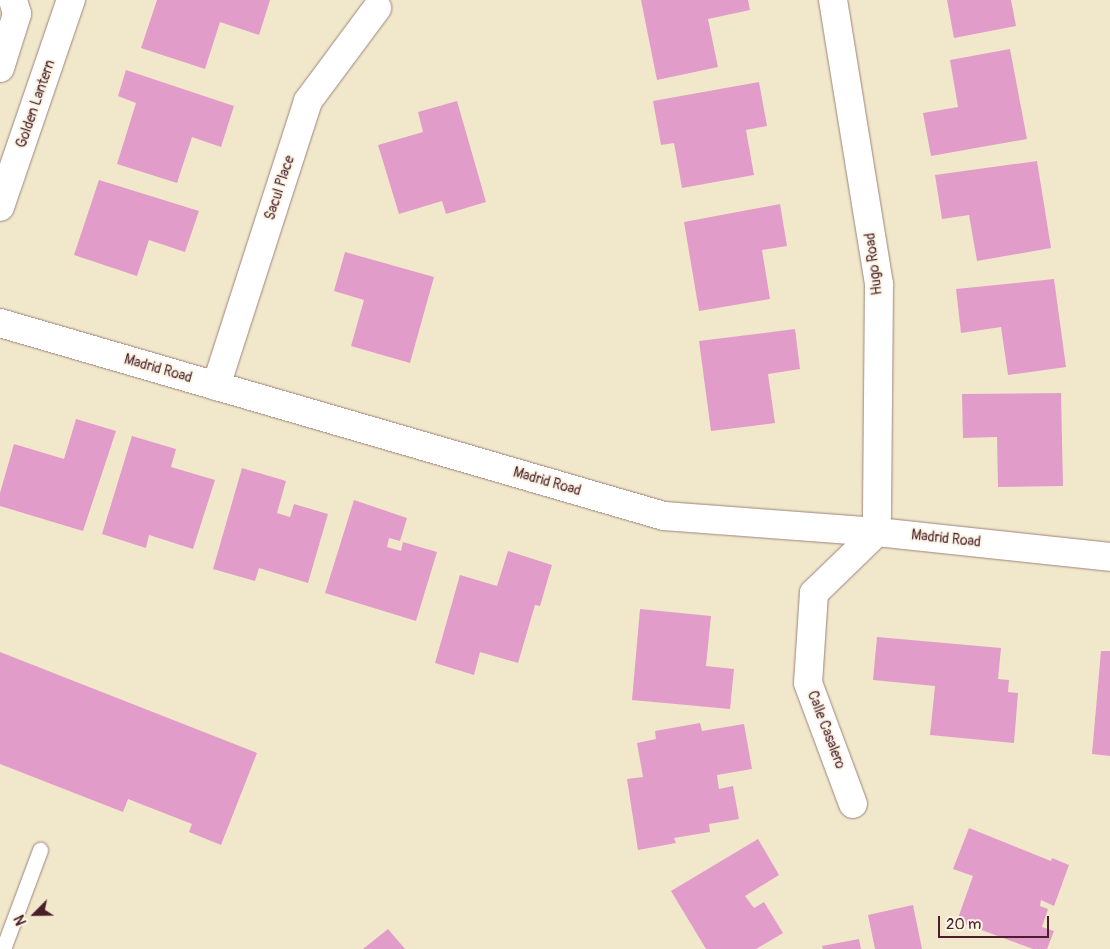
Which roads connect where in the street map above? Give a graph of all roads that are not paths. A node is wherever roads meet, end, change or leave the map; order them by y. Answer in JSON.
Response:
{"nodes":[{"id":1,"x":13,"y":0,"type":"edge"},
{"id":2,"x":71,"y":0,"type":"edge"},
{"id":3,"x":833,"y":0,"type":"edge"},
{"id":4,"x":377,"y":8,"type":"dead end"},
{"id":5,"x":0,"y":68,"type":"edge"},
{"id":6,"x":0,"y":207,"type":"edge"},
{"id":7,"x":0,"y":323,"type":"edge"},
{"id":8,"x":216,"y":386,"type":"junction"},
{"id":9,"x":877,"y":532,"type":"junction"},
{"id":10,"x":1110,"y":557,"type":"edge"},
{"id":11,"x":853,"y":804,"type":"dead end"},
{"id":12,"x":40,"y":850,"type":"dead end"},
{"id":13,"x":3,"y":949,"type":"edge"}],
"edges":[{"from":1,"to":5,"type":"street"},
{"from":2,"to":6,"type":"street","name":"Golden Lantern"},
{"from":3,"to":9,"type":"street","name":"Hugo Road"},
{"from":4,"to":8,"type":"street","name":"Sacul Place"},
{"from":7,"to":8,"type":"street","name":"Madrid Road"},
{"from":8,"to":9,"type":"street","name":"Madrid Road"},
{"from":9,"to":10,"type":"street","name":"Madrid Road"},
{"from":9,"to":11,"type":"street","name":"Calle Casalero"},
{"from":12,"to":13,"type":"lane"}]}
